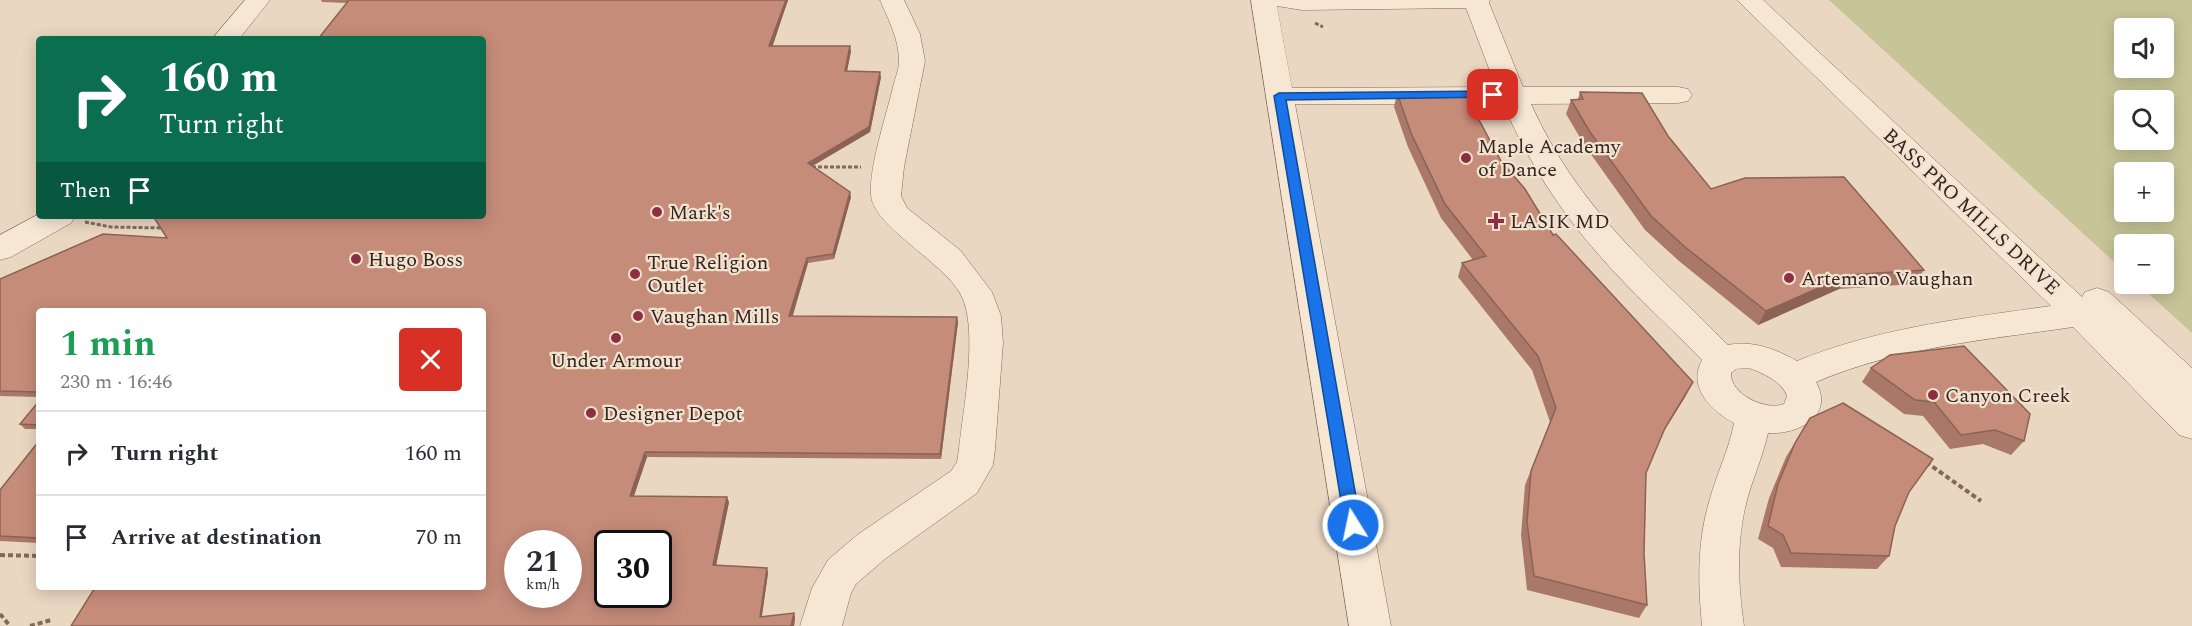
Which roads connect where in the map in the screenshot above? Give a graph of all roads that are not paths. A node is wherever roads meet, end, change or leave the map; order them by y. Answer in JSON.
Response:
{"nodes":[{"id":1,"x":258,"y":0,"type":"edge"},
{"id":2,"x":892,"y":0,"type":"edge"},
{"id":3,"x":1263,"y":0,"type":"edge"},
{"id":4,"x":1282,"y":0,"type":"edge"},
{"id":5,"x":1476,"y":0,"type":"edge"},
{"id":6,"x":1749,"y":0,"type":"edge"},
{"id":7,"x":1775,"y":0,"type":"edge"},
{"id":8,"x":228,"y":36,"type":"edge"},
{"id":9,"x":1511,"y":94,"type":"junction"},
{"id":10,"x":1678,"y":95,"type":"dead end"},
{"id":11,"x":1279,"y":96,"type":"junction"},
{"id":12,"x":55,"y":219,"type":"edge"},
{"id":13,"x":0,"y":249,"type":"edge"},
{"id":14,"x":2080,"y":314,"type":"junction"},
{"id":15,"x":1722,"y":360,"type":"junction"},
{"id":16,"x":1793,"y":377,"type":"junction"},
{"id":17,"x":2192,"y":389,"type":"edge"},
{"id":18,"x":1753,"y":416,"type":"junction"},
{"id":19,"x":2192,"y":425,"type":"edge"},
{"id":20,"x":821,"y":626,"type":"edge"},
{"id":21,"x":1370,"y":626,"type":"edge"},
{"id":22,"x":1723,"y":626,"type":"edge"}],
"edges":[{"from":1,"to":8,"type":"street"},
{"from":2,"to":20,"type":"street"},
{"from":3,"to":11,"type":"street"},
{"from":4,"to":5,"type":"street"},
{"from":5,"to":9,"type":"street"},
{"from":6,"to":14,"type":"street","name":"BASS PRO MILLS DRIVE"},
{"from":7,"to":17,"type":"street","name":"BASS PRO MILLS DRIVE"},
{"from":9,"to":10,"type":"street"},
{"from":9,"to":11,"type":"street"},
{"from":9,"to":15,"type":"street"},
{"from":11,"to":21,"type":"street"},
{"from":12,"to":13,"type":"street"},
{"from":14,"to":16,"type":"street"},
{"from":14,"to":19,"type":"street","name":"BASS PRO MILLS DRIVE"},
{"from":15,"to":16,"type":"street"},
{"from":15,"to":18,"type":"street"},
{"from":16,"to":18,"type":"street"},
{"from":18,"to":22,"type":"street"}]}
